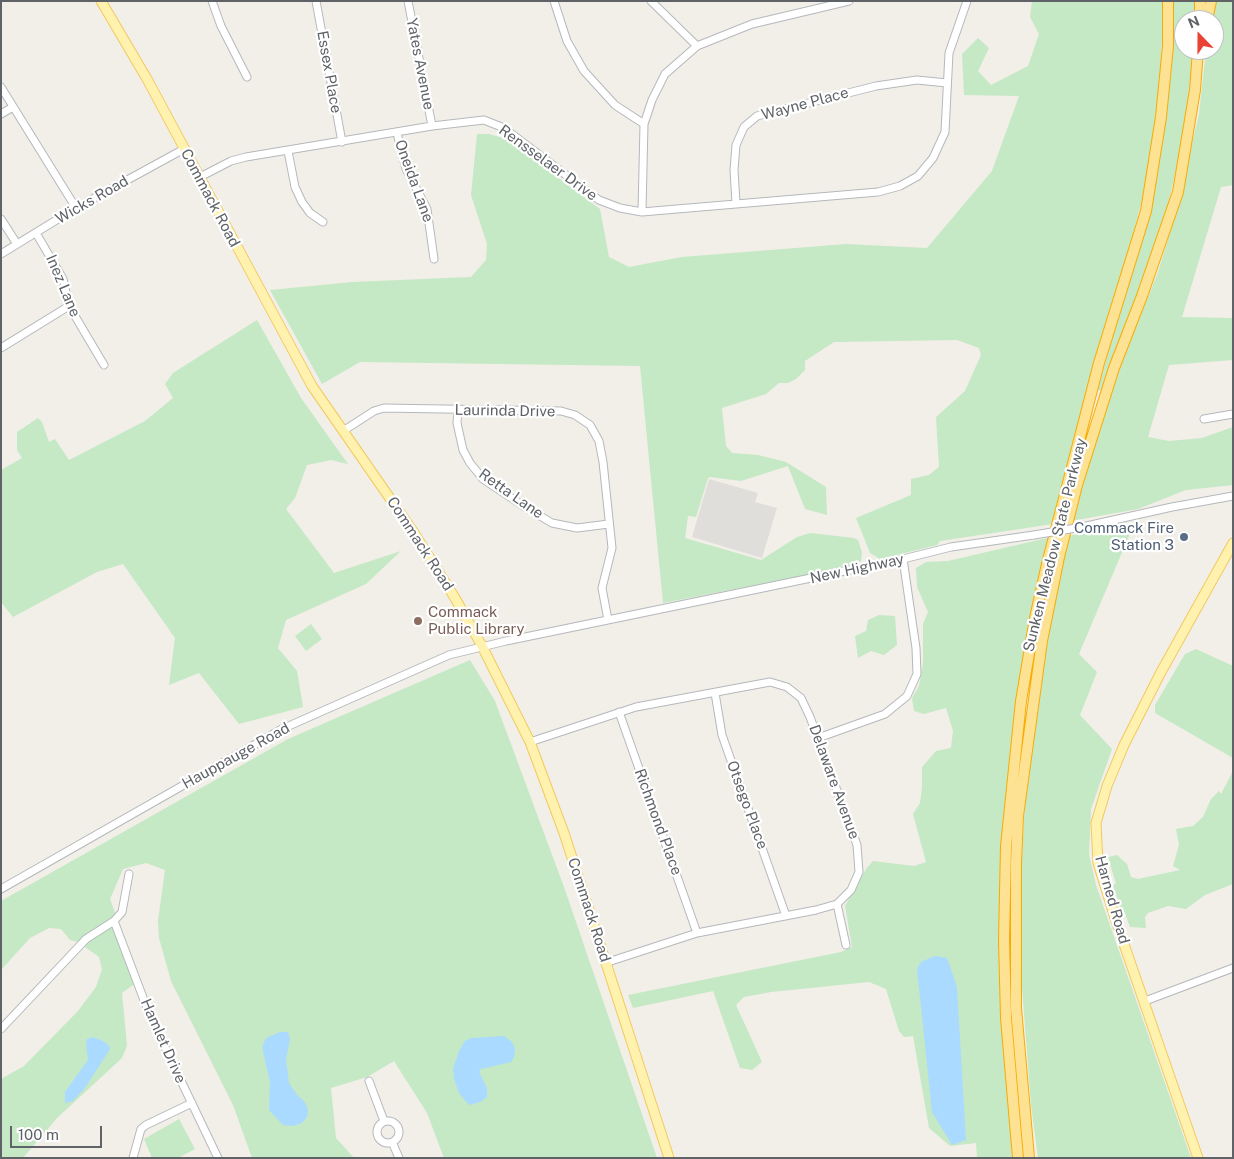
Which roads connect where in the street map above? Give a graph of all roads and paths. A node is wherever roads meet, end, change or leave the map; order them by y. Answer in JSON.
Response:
{"nodes":[{"id":1,"x":101,"y":1,"type":"edge"},
{"id":2,"x":212,"y":1,"type":"edge"},
{"id":3,"x":316,"y":1,"type":"edge"},
{"id":4,"x":408,"y":1,"type":"edge"},
{"id":5,"x":554,"y":1,"type":"edge"},
{"id":6,"x":651,"y":1,"type":"edge"},
{"id":7,"x":849,"y":1,"type":"edge"},
{"id":8,"x":966,"y":1,"type":"edge"},
{"id":9,"x":1168,"y":1,"type":"edge"},
{"id":10,"x":697,"y":46,"type":"junction"},
{"id":11,"x":1197,"y":60,"type":"edge"},
{"id":12,"x":1200,"y":60,"type":"edge"},
{"id":13,"x":1196,"y":72,"type":"junction"},
{"id":14,"x":247,"y":77,"type":"dead end"},
{"id":15,"x":946,"y":83,"type":"junction"},
{"id":16,"x":1,"y":87,"type":"edge"},
{"id":17,"x":13,"y":106,"type":"junction"},
{"id":18,"x":1,"y":114,"type":"edge"},
{"id":19,"x":644,"y":124,"type":"junction"},
{"id":20,"x":432,"y":126,"type":"junction"},
{"id":21,"x":397,"y":133,"type":"junction"},
{"id":22,"x":342,"y":142,"type":"junction"},
{"id":23,"x":184,"y":149,"type":"junction"},
{"id":24,"x":288,"y":150,"type":"junction"},
{"id":25,"x":200,"y":177,"type":"junction"},
{"id":26,"x":736,"y":204,"type":"junction"},
{"id":27,"x":76,"y":208,"type":"junction"},
{"id":28,"x":642,"y":212,"type":"junction"},
{"id":29,"x":1,"y":219,"type":"edge"},
{"id":30,"x":323,"y":222,"type":"dead end"},
{"id":31,"x":36,"y":233,"type":"junction"},
{"id":32,"x":17,"y":244,"type":"junction"},
{"id":33,"x":1,"y":254,"type":"edge"},
{"id":34,"x":434,"y":259,"type":"dead end"},
{"id":35,"x":69,"y":306,"type":"junction"},
{"id":36,"x":1,"y":348,"type":"edge"},
{"id":37,"x":104,"y":365,"type":"dead end"},
{"id":38,"x":458,"y":410,"type":"junction"},
{"id":39,"x":1233,"y":414,"type":"edge"},
{"id":40,"x":1204,"y":419,"type":"dead end"},
{"id":41,"x":343,"y":431,"type":"junction"},
{"id":42,"x":1233,"y":496,"type":"edge"},
{"id":43,"x":609,"y":524,"type":"junction"},
{"id":44,"x":1233,"y":543,"type":"edge"},
{"id":45,"x":903,"y":559,"type":"junction"},
{"id":46,"x":608,"y":620,"type":"junction"},
{"id":47,"x":482,"y":646,"type":"junction"},
{"id":48,"x":715,"y":693,"type":"junction"},
{"id":49,"x":619,"y":712,"type":"junction"},
{"id":50,"x":818,"y":738,"type":"junction"},
{"id":51,"x":530,"y":742,"type":"junction"},
{"id":52,"x":129,"y":874,"type":"dead end"},
{"id":53,"x":1,"y":888,"type":"edge"},
{"id":54,"x":837,"y":904,"type":"junction"},
{"id":55,"x":786,"y":916,"type":"junction"},
{"id":56,"x":114,"y":921,"type":"junction"},
{"id":57,"x":697,"y":933,"type":"junction"},
{"id":58,"x":846,"y":945,"type":"dead end"},
{"id":59,"x":606,"y":963,"type":"junction"},
{"id":60,"x":1233,"y":968,"type":"edge"},
{"id":61,"x":1145,"y":1001,"type":"junction"},
{"id":62,"x":1,"y":1029,"type":"edge"},
{"id":63,"x":369,"y":1081,"type":"dead end"},
{"id":64,"x":192,"y":1103,"type":"junction"},
{"id":65,"x":384,"y":1121,"type":"junction"},
{"id":66,"x":392,"y":1144,"type":"junction"},
{"id":67,"x":669,"y":1156,"type":"edge"},
{"id":68,"x":1017,"y":1157,"type":"edge"},
{"id":69,"x":1029,"y":1157,"type":"edge"},
{"id":70,"x":133,"y":1158,"type":"edge"},
{"id":71,"x":218,"y":1158,"type":"edge"},
{"id":72,"x":399,"y":1158,"type":"edge"},
{"id":73,"x":1198,"y":1158,"type":"edge"}],
"edges":[{"from":1,"to":23,"type":"main road","name":"Commack Road"},
{"from":2,"to":14,"type":"street"},
{"from":3,"to":22,"type":"street","name":"Essex Place"},
{"from":4,"to":20,"type":"street","name":"Yates Avenue"},
{"from":5,"to":19,"type":"street"},
{"from":6,"to":10,"type":"street"},
{"from":7,"to":10,"type":"street"},
{"from":8,"to":15,"type":"street","name":"Rensselaer Drive"},
{"from":9,"to":68,"type":"highway","name":"Sunken Meadow State Parkway"},
{"from":10,"to":19,"type":"street"},
{"from":11,"to":13,"type":"highway","name":"Sunken Meadow State Parkway"},
{"from":12,"to":13,"type":"highway"},
{"from":13,"to":69,"type":"highway","name":"Sunken Meadow State Parkway"},
{"from":15,"to":26,"type":"street","name":"Rensselaer Drive"},
{"from":15,"to":26,"type":"street","name":"Wayne Place"},
{"from":16,"to":17,"type":"street"},
{"from":17,"to":18,"type":"street"},
{"from":17,"to":27,"type":"street"},
{"from":19,"to":28,"type":"street"},
{"from":20,"to":21,"type":"street","name":"Rensselaer Drive"},
{"from":20,"to":28,"type":"street","name":"Rensselaer Drive"},
{"from":21,"to":22,"type":"street","name":"Rensselaer Drive"},
{"from":21,"to":34,"type":"street","name":"Oneida Lane"},
{"from":22,"to":24,"type":"street","name":"Rensselaer Drive"},
{"from":23,"to":25,"type":"main road","name":"Commack Road"},
{"from":23,"to":27,"type":"street","name":"Wicks Road"},
{"from":24,"to":25,"type":"street","name":"Rensselaer Drive"},
{"from":24,"to":30,"type":"street"},
{"from":25,"to":41,"type":"main road","name":"Commack Road"},
{"from":26,"to":28,"type":"street","name":"Rensselaer Drive"},
{"from":27,"to":31,"type":"street","name":"Wicks Road"},
{"from":29,"to":32,"type":"street"},
{"from":31,"to":32,"type":"street","name":"Wicks Road"},
{"from":31,"to":35,"type":"street","name":"Inez Lane"},
{"from":32,"to":33,"type":"street","name":"Wicks Road"},
{"from":35,"to":36,"type":"street"},
{"from":35,"to":37,"type":"street","name":"Inez Lane"},
{"from":38,"to":41,"type":"street","name":"Laurinda Drive"},
{"from":38,"to":43,"type":"street","name":"Retta Lane"},
{"from":38,"to":43,"type":"street","name":"Laurinda Drive"},
{"from":39,"to":40,"type":"street"},
{"from":41,"to":47,"type":"main road","name":"Commack Road"},
{"from":42,"to":45,"type":"street","name":"New Highway","bridge":true},
{"from":43,"to":46,"type":"street","name":"Laurinda Drive"},
{"from":44,"to":61,"type":"main road","name":"Harned Road"},
{"from":45,"to":46,"type":"street","name":"New Highway"},
{"from":45,"to":50,"type":"street"},
{"from":46,"to":47,"type":"street","name":"New Highway"},
{"from":47,"to":51,"type":"main road","name":"Commack Road"},
{"from":47,"to":53,"type":"street","name":"Hauppauge Road"},
{"from":48,"to":49,"type":"street","name":"Delaware Avenue"},
{"from":48,"to":50,"type":"street","name":"Delaware Avenue"},
{"from":48,"to":55,"type":"street","name":"Otsego Place"},
{"from":49,"to":51,"type":"street","name":"Delaware Avenue"},
{"from":49,"to":57,"type":"street","name":"Richmond Place"},
{"from":50,"to":54,"type":"street","name":"Delaware Avenue"},
{"from":51,"to":59,"type":"main road","name":"Commack Road"},
{"from":52,"to":56,"type":"street"},
{"from":54,"to":55,"type":"street"},
{"from":54,"to":58,"type":"street"},
{"from":55,"to":57,"type":"street"},
{"from":56,"to":62,"type":"street"},
{"from":56,"to":64,"type":"street","name":"Hamlet Drive"},
{"from":57,"to":59,"type":"street"},
{"from":59,"to":67,"type":"main road","name":"Commack Road"},
{"from":60,"to":61,"type":"street"},
{"from":61,"to":73,"type":"main road","name":"Harned Road"},
{"from":63,"to":65,"type":"street"},
{"from":64,"to":70,"type":"street"},
{"from":64,"to":71,"type":"street","name":"Hamlet Drive"},
{"from":65,"to":66,"type":"street"},
{"from":65,"to":66,"type":"street"},
{"from":66,"to":72,"type":"street"}]}
